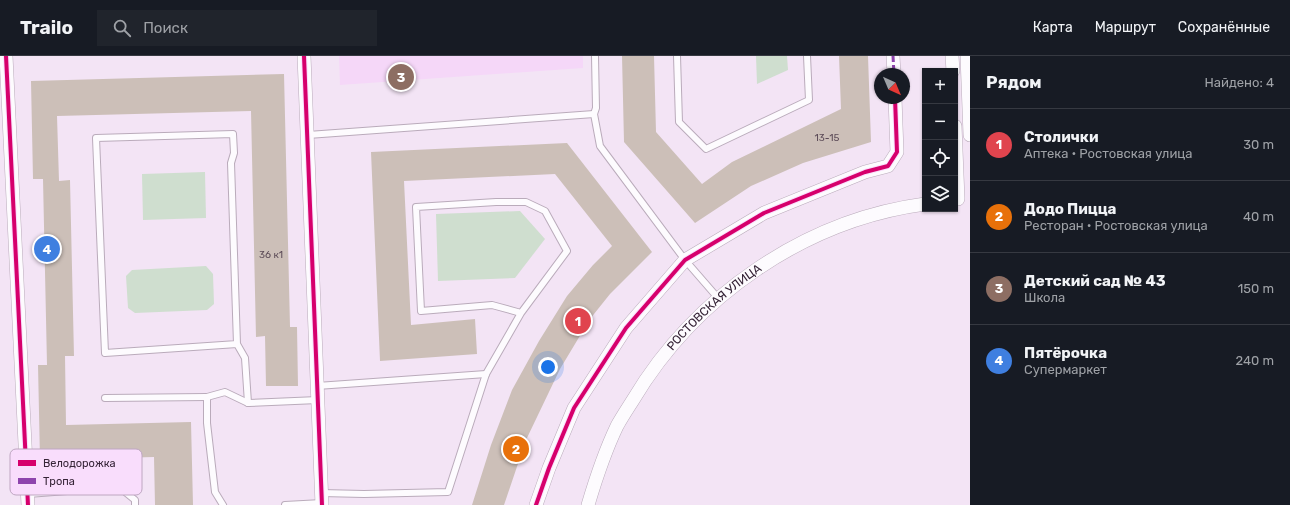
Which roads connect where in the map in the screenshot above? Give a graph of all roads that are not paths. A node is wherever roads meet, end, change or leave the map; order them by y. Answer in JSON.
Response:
{"nodes":[{"id":1,"x":6,"y":56,"type":"edge"},
{"id":2,"x":304,"y":56,"type":"edge"},
{"id":3,"x":595,"y":56,"type":"edge"},
{"id":4,"x":677,"y":56,"type":"edge"},
{"id":5,"x":807,"y":56,"type":"edge"},
{"id":6,"x":893,"y":56,"type":"edge"},
{"id":7,"x":952,"y":56,"type":"edge"},
{"id":8,"x":967,"y":56,"type":"edge"},
{"id":9,"x":894,"y":68,"type":"edge"},
{"id":10,"x":953,"y":68,"type":"edge"},
{"id":11,"x":895,"y":104,"type":"edge"},
{"id":12,"x":594,"y":114,"type":"junction"},
{"id":13,"x":308,"y":135,"type":"junction"},
{"id":14,"x":970,"y":135,"type":"edge"},
{"id":15,"x":956,"y":140,"type":"edge"},
{"id":16,"x":961,"y":199,"type":"edge"},
{"id":17,"x":922,"y":204,"type":"edge"},
{"id":18,"x":685,"y":260,"type":"junction"},
{"id":19,"x":718,"y":298,"type":"junction"},
{"id":20,"x":521,"y":313,"type":"junction"},
{"id":21,"x":237,"y":344,"type":"junction"},
{"id":22,"x":486,"y":374,"type":"junction"},
{"id":23,"x":317,"y":386,"type":"junction"},
{"id":24,"x":207,"y":397,"type":"junction"},
{"id":25,"x":105,"y":398,"type":"dead end"},
{"id":26,"x":318,"y":400,"type":"junction"},
{"id":27,"x":248,"y":403,"type":"junction"},
{"id":28,"x":26,"y":449,"type":"edge"},
{"id":29,"x":58,"y":495,"type":"edge"},
{"id":30,"x":129,"y":495,"type":"edge"},
{"id":31,"x":28,"y":499,"type":"edge"},
{"id":32,"x":322,"y":500,"type":"edge"},
{"id":33,"x":135,"y":505,"type":"edge"},
{"id":34,"x":223,"y":505,"type":"edge"},
{"id":35,"x":284,"y":505,"type":"edge"},
{"id":36,"x":536,"y":505,"type":"edge"},
{"id":37,"x":588,"y":505,"type":"edge"}],
"edges":[{"from":1,"to":28,"type":"street"},
{"from":2,"to":13,"type":"street"},
{"from":3,"to":12,"type":"lane"},
{"from":4,"to":5,"type":"lane"},
{"from":6,"to":9,"type":"street"},
{"from":7,"to":10,"type":"street"},
{"from":8,"to":14,"type":"street"},
{"from":11,"to":18,"type":"street"},
{"from":12,"to":13,"type":"lane"},
{"from":12,"to":18,"type":"lane"},
{"from":13,"to":23,"type":"street"},
{"from":15,"to":16,"type":"street"},
{"from":17,"to":19,"type":"street","name":"РОСТОВСКАЯ УЛИЦА"},
{"from":18,"to":19,"type":"lane"},
{"from":18,"to":36,"type":"street"},
{"from":19,"to":37,"type":"street","name":"РОСТОВСКАЯ УЛИЦА"},
{"from":20,"to":20,"type":"lane"},
{"from":20,"to":22,"type":"lane"},
{"from":21,"to":21,"type":"lane"},
{"from":21,"to":27,"type":"lane"},
{"from":22,"to":23,"type":"lane"},
{"from":22,"to":32,"type":"lane"},
{"from":23,"to":26,"type":"street"},
{"from":24,"to":25,"type":"lane"},
{"from":24,"to":27,"type":"lane"},
{"from":24,"to":34,"type":"lane"},
{"from":26,"to":27,"type":"lane"},
{"from":26,"to":32,"type":"street"},
{"from":29,"to":31,"type":"lane"},
{"from":30,"to":33,"type":"lane"},
{"from":32,"to":35,"type":"lane"}]}
